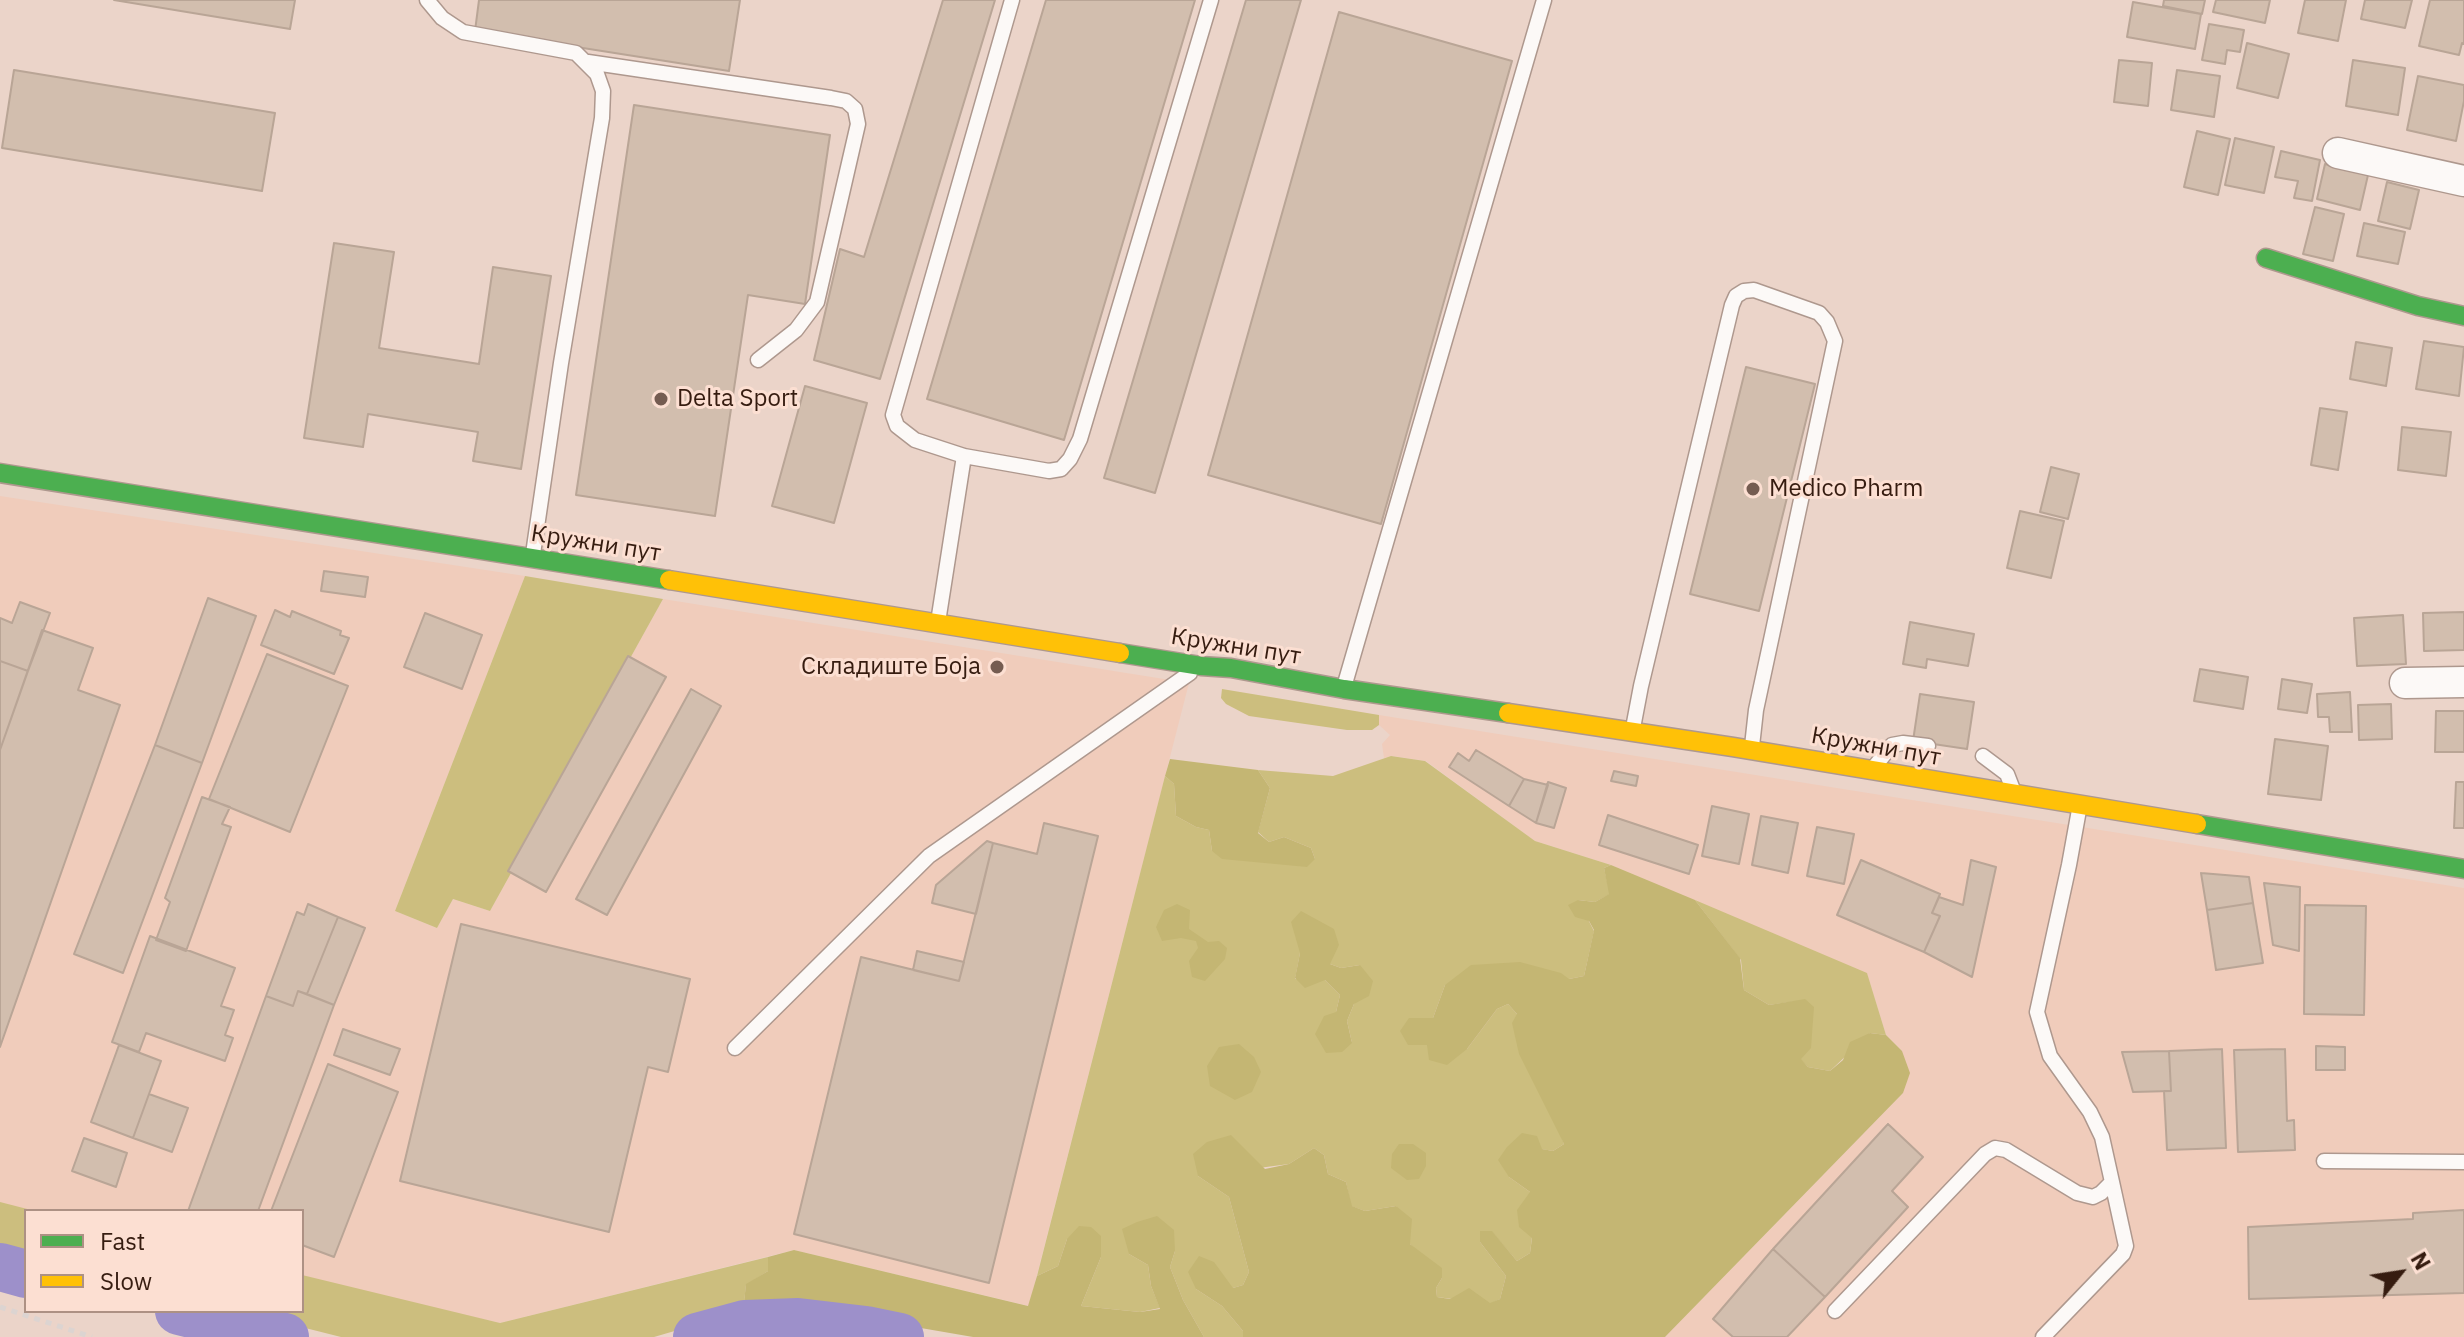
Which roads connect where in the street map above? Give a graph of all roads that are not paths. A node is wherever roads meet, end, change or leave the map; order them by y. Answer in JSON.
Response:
{"nodes":[{"id":1,"x":427,"y":0,"type":"edge"},
{"id":2,"x":1012,"y":0,"type":"edge"},
{"id":3,"x":1211,"y":0,"type":"edge"},
{"id":4,"x":1544,"y":0,"type":"edge"},
{"id":5,"x":588,"y":62,"type":"junction"},
{"id":6,"x":2338,"y":153,"type":"dead end"},
{"id":7,"x":2464,"y":181,"type":"edge"},
{"id":8,"x":2266,"y":258,"type":"dead end"},
{"id":9,"x":2464,"y":316,"type":"edge"},
{"id":10,"x":758,"y":360,"type":"dead end"},
{"id":11,"x":964,"y":456,"type":"junction"},
{"id":12,"x":0,"y":473,"type":"edge"},
{"id":13,"x":532,"y":558,"type":"junction"},
{"id":14,"x":938,"y":622,"type":"junction"},
{"id":15,"x":1201,"y":666,"type":"junction"},
{"id":16,"x":2464,"y":682,"type":"edge"},
{"id":17,"x":2405,"y":683,"type":"dead end"},
{"id":18,"x":1344,"y":689,"type":"junction"},
{"id":19,"x":1632,"y":733,"type":"junction"},
{"id":20,"x":1928,"y":746,"type":"dead end"},
{"id":21,"x":1751,"y":750,"type":"junction"},
{"id":22,"x":1983,"y":756,"type":"dead end"},
{"id":23,"x":1871,"y":770,"type":"junction"},
{"id":24,"x":2015,"y":795,"type":"junction"},
{"id":25,"x":2080,"y":806,"type":"junction"},
{"id":26,"x":2464,"y":869,"type":"edge"},
{"id":27,"x":735,"y":1048,"type":"dead end"},
{"id":28,"x":2324,"y":1161,"type":"dead end"},
{"id":29,"x":2464,"y":1162,"type":"edge"},
{"id":30,"x":2112,"y":1182,"type":"junction"},
{"id":31,"x":1835,"y":1311,"type":"dead end"},
{"id":32,"x":2043,"y":1337,"type":"edge"}],
"edges":[{"from":1,"to":5,"type":"lane"},
{"from":2,"to":11,"type":"lane"},
{"from":3,"to":11,"type":"lane"},
{"from":4,"to":18,"type":"lane"},
{"from":5,"to":10,"type":"lane"},
{"from":5,"to":13,"type":"lane"},
{"from":6,"to":7,"type":"street"},
{"from":8,"to":9,"type":"main road"},
{"from":11,"to":14,"type":"lane"},
{"from":12,"to":13,"type":"main road","name":"Кружни пут"},
{"from":13,"to":14,"type":"main road","name":"Кружни пут"},
{"from":14,"to":15,"type":"main road","name":"Кружни пут"},
{"from":15,"to":18,"type":"main road","name":"Кружни пут"},
{"from":15,"to":27,"type":"lane"},
{"from":16,"to":17,"type":"street"},
{"from":18,"to":19,"type":"main road","name":"Кружни пут"},
{"from":19,"to":21,"type":"main road","name":"Кружни пут"},
{"from":19,"to":21,"type":"lane"},
{"from":20,"to":23,"type":"lane"},
{"from":21,"to":23,"type":"main road","name":"Кружни пут"},
{"from":22,"to":24,"type":"lane"},
{"from":23,"to":24,"type":"main road","name":"Кружни пут"},
{"from":24,"to":25,"type":"main road","name":"Кружни пут"},
{"from":25,"to":26,"type":"main road","name":"Кружни пут"},
{"from":25,"to":30,"type":"lane"},
{"from":28,"to":29,"type":"lane"},
{"from":30,"to":31,"type":"lane"},
{"from":30,"to":32,"type":"lane"}]}
